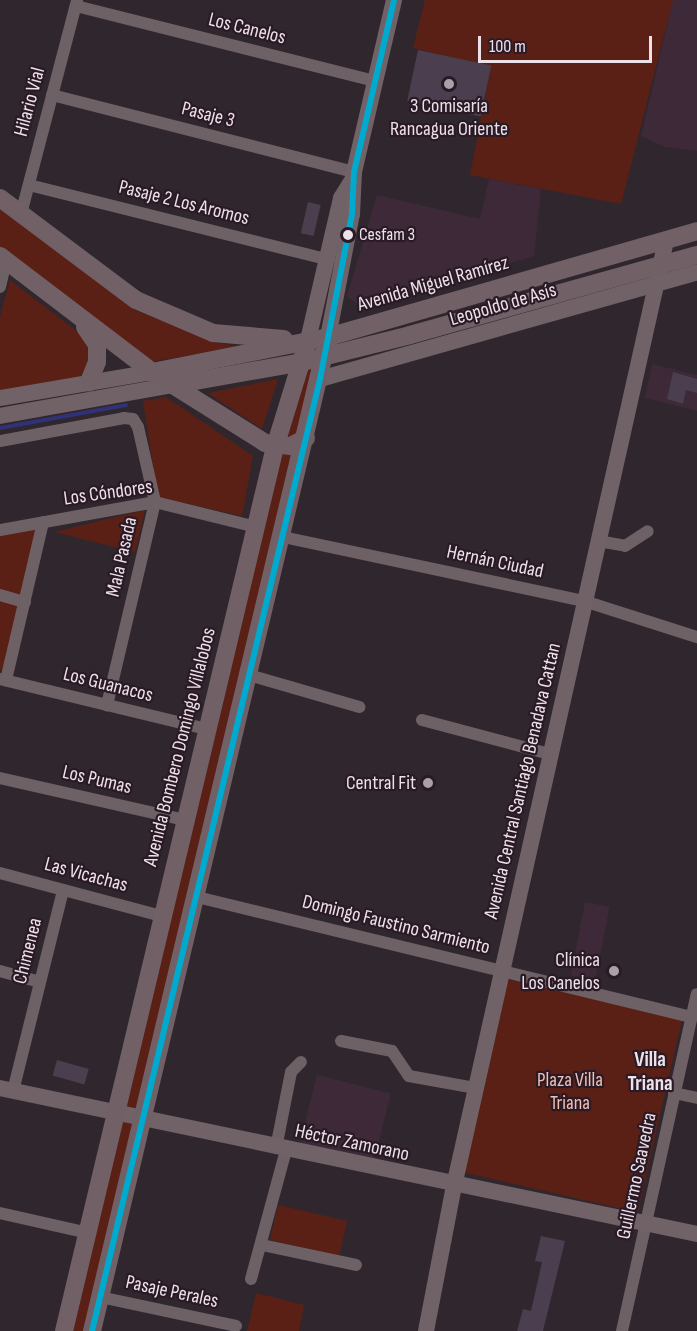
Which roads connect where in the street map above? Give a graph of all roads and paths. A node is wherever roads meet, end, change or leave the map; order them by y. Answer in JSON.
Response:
{"nodes":[{"id":1,"x":393,"y":0,"type":"edge"},
{"id":2,"x":76,"y":3,"type":"edge"},
{"id":3,"x":374,"y":81,"type":"junction"},
{"id":4,"x":52,"y":95,"type":"junction"},
{"id":5,"x":353,"y":175,"type":"junction"},
{"id":6,"x":29,"y":185,"type":"junction"},
{"id":7,"x":0,"y":198,"type":"edge"},
{"id":8,"x":21,"y":214,"type":"junction"},
{"id":9,"x":697,"y":231,"type":"edge"},
{"id":10,"x":666,"y":241,"type":"junction"},
{"id":11,"x":697,"y":255,"type":"edge"},
{"id":12,"x":3,"y":259,"type":"edge"},
{"id":13,"x":328,"y":260,"type":"junction"},
{"id":14,"x":662,"y":265,"type":"junction"},
{"id":15,"x":697,"y":272,"type":"edge"},
{"id":16,"x":655,"y":285,"type":"junction"},
{"id":17,"x":0,"y":287,"type":"edge"},
{"id":18,"x":77,"y":315,"type":"junction"},
{"id":19,"x":308,"y":340,"type":"junction"},
{"id":20,"x":327,"y":346,"type":"junction"},
{"id":21,"x":302,"y":362,"type":"junction"},
{"id":22,"x":152,"y":372,"type":"junction"},
{"id":23,"x":320,"y":379,"type":"junction"},
{"id":24,"x":89,"y":382,"type":"junction"},
{"id":25,"x":172,"y":385,"type":"junction"},
{"id":26,"x":0,"y":398,"type":"edge"},
{"id":27,"x":0,"y":416,"type":"edge"},
{"id":28,"x":306,"y":438,"type":"junction"},
{"id":29,"x":0,"y":441,"type":"edge"},
{"id":30,"x":275,"y":447,"type":"junction"},
{"id":31,"x":155,"y":502,"type":"junction"},
{"id":32,"x":43,"y":522,"type":"junction"},
{"id":33,"x":256,"y":526,"type":"junction"},
{"id":34,"x":0,"y":530,"type":"edge"},
{"id":35,"x":648,"y":531,"type":"dead end"},
{"id":36,"x":283,"y":537,"type":"junction"},
{"id":37,"x":598,"y":541,"type":"junction"},
{"id":38,"x":0,"y":596,"type":"edge"},
{"id":39,"x":584,"y":601,"type":"junction"},
{"id":40,"x":25,"y":602,"type":"junction"},
{"id":41,"x":697,"y":637,"type":"edge"},
{"id":42,"x":249,"y":675,"type":"junction"},
{"id":43,"x":3,"y":680,"type":"edge"},
{"id":44,"x":107,"y":705,"type":"junction"},
{"id":45,"x":359,"y":707,"type":"dead end"},
{"id":46,"x":422,"y":720,"type":"dead end"},
{"id":47,"x":207,"y":729,"type":"junction"},
{"id":48,"x":550,"y":754,"type":"junction"},
{"id":49,"x":0,"y":778,"type":"edge"},
{"id":50,"x":185,"y":820,"type":"junction"},
{"id":51,"x":0,"y":873,"type":"edge"},
{"id":52,"x":63,"y":890,"type":"junction"},
{"id":53,"x":197,"y":897,"type":"junction"},
{"id":54,"x":162,"y":916,"type":"junction"},
{"id":55,"x":502,"y":970,"type":"junction"},
{"id":56,"x":0,"y":971,"type":"edge"},
{"id":57,"x":40,"y":982,"type":"junction"},
{"id":58,"x":697,"y":994,"type":"edge"},
{"id":59,"x":691,"y":1017,"type":"junction"},
{"id":60,"x":341,"y":1041,"type":"dead end"},
{"id":61,"x":301,"y":1062,"type":"dead end"},
{"id":62,"x":476,"y":1088,"type":"junction"},
{"id":63,"x":7,"y":1090,"type":"edge"},
{"id":64,"x":674,"y":1093,"type":"junction"},
{"id":65,"x":697,"y":1098,"type":"edge"},
{"id":66,"x":116,"y":1115,"type":"junction"},
{"id":67,"x":143,"y":1121,"type":"junction"},
{"id":68,"x":281,"y":1149,"type":"junction"},
{"id":69,"x":454,"y":1186,"type":"junction"},
{"id":70,"x":0,"y":1213,"type":"edge"},
{"id":71,"x":647,"y":1224,"type":"junction"},
{"id":72,"x":88,"y":1233,"type":"junction"},
{"id":73,"x":697,"y":1234,"type":"edge"},
{"id":74,"x":262,"y":1245,"type":"junction"},
{"id":75,"x":356,"y":1265,"type":"dead end"},
{"id":76,"x":251,"y":1279,"type":"dead end"},
{"id":77,"x":100,"y":1297,"type":"junction"},
{"id":78,"x":236,"y":1326,"type":"dead end"},
{"id":79,"x":64,"y":1331,"type":"edge"},
{"id":80,"x":92,"y":1331,"type":"edge"},
{"id":81,"x":426,"y":1331,"type":"edge"},
{"id":82,"x":622,"y":1331,"type":"edge"}],
"edges":[{"from":1,"to":3,"type":"street","name":"Avenida Bombero Domingo Villalobos"},
{"from":2,"to":3,"type":"street","name":"Los Canelos"},
{"from":2,"to":4,"type":"street","name":"Hilario Vial"},
{"from":3,"to":5,"type":"street","name":"Avenida Bombero Domingo Villalobos"},
{"from":4,"to":5,"type":"street","name":"Pasaje 3"},
{"from":4,"to":6,"type":"street","name":"Hilario Vial"},
{"from":5,"to":13,"type":"street","name":"Avenida Bombero Domingo Villalobos"},
{"from":5,"to":20,"type":"street","name":"Avenida Bombero Domingo Villalobos"},
{"from":6,"to":8,"type":"street","name":"Hilario Vial"},
{"from":6,"to":13,"type":"street","name":"Pasaje 2 Los Aromos"},
{"from":7,"to":8,"type":"main road"},
{"from":8,"to":19,"type":"main road"},
{"from":9,"to":10,"type":"main road","name":"Avenida Miguel Ramírez"},
{"from":10,"to":14,"type":"street","name":"Avenida Central Santiago Benadava Cattan"},
{"from":10,"to":20,"type":"main road","name":"Avenida Miguel Ramírez"},
{"from":11,"to":14,"type":"main road","name":"Avenida Miguel Ramírez"},
{"from":12,"to":17,"type":"street"},
{"from":12,"to":18,"type":"main road"},
{"from":13,"to":19,"type":"street","name":"Avenida Bombero Domingo Villalobos"},
{"from":14,"to":16,"type":"street","name":"Avenida Central Santiago Benadava Cattan"},
{"from":14,"to":20,"type":"main road","name":"Avenida Miguel Ramírez"},
{"from":15,"to":16,"type":"street","name":"Leopoldo de Asís"},
{"from":16,"to":23,"type":"street","name":"Leopoldo de Asís"},
{"from":16,"to":37,"type":"street","name":"Avenida Central Santiago Benadava Cattan"},
{"from":18,"to":22,"type":"main road"},
{"from":18,"to":24,"type":"main road"},
{"from":19,"to":20,"type":"main road","name":"Avenida Miguel Ramírez"},
{"from":19,"to":21,"type":"main road","name":"Avenida Bombero Domingo Villalobos"},
{"from":19,"to":22,"type":"main road","name":"Avenida Miguel Ramírez"},
{"from":20,"to":21,"type":"main road","name":"Avenida Miguel Ramírez"},
{"from":20,"to":23,"type":"main road","name":"Avenida Bombero Domingo Villalobos"},
{"from":21,"to":25,"type":"main road","name":"Avenida Miguel Ramírez"},
{"from":21,"to":30,"type":"main road","name":"Avenida Bombero Domingo Villalobos"},
{"from":22,"to":24,"type":"street","name":"Avenida Miguel Ramírez"},
{"from":22,"to":25,"type":"main road"},
{"from":23,"to":28,"type":"main road","name":"Avenida Bombero Domingo Villalobos"},
{"from":24,"to":26,"type":"street","name":"Avenida Miguel Ramírez"},
{"from":25,"to":27,"type":"street","name":"Avenida Miguel Ramírez"},
{"from":25,"to":30,"type":"main road"},
{"from":28,"to":30,"type":"main road"},
{"from":28,"to":36,"type":"main road","name":"Avenida Bombero Domingo Villalobos"},
{"from":29,"to":31,"type":"street","name":"Mala Pasada"},
{"from":30,"to":33,"type":"main road","name":"Avenida Bombero Domingo Villalobos"},
{"from":31,"to":32,"type":"street","name":"Los Cóndores"},
{"from":31,"to":33,"type":"street","name":"Los Cóndores"},
{"from":31,"to":44,"type":"street","name":"Mala Pasada"},
{"from":32,"to":34,"type":"street","name":"Los Cóndores"},
{"from":32,"to":40,"type":"street"},
{"from":33,"to":47,"type":"main road","name":"Avenida Bombero Domingo Villalobos"},
{"from":35,"to":37,"type":"street"},
{"from":36,"to":39,"type":"street","name":"Hernán Ciudad"},
{"from":36,"to":42,"type":"main road","name":"Avenida Bombero Domingo Villalobos"},
{"from":37,"to":39,"type":"street","name":"Avenida Central Santiago Benadava Cattan"},
{"from":38,"to":40,"type":"street"},
{"from":39,"to":41,"type":"street","name":"Hernán Ciudad"},
{"from":39,"to":48,"type":"street","name":"Avenida Central Santiago Benadava Cattan"},
{"from":40,"to":43,"type":"street"},
{"from":42,"to":45,"type":"street"},
{"from":42,"to":53,"type":"main road","name":"Avenida Bombero Domingo Villalobos"},
{"from":43,"to":44,"type":"street","name":"Los Guanacos"},
{"from":44,"to":47,"type":"street","name":"Los Guanacos"},
{"from":46,"to":48,"type":"street"},
{"from":47,"to":50,"type":"main road","name":"Avenida Bombero Domingo Villalobos"},
{"from":48,"to":55,"type":"street","name":"Avenida Central Santiago Benadava Cattan"},
{"from":49,"to":50,"type":"street","name":"Los Pumas"},
{"from":50,"to":54,"type":"main road","name":"Avenida Bombero Domingo Villalobos"},
{"from":51,"to":52,"type":"street","name":"Las Vicachas"},
{"from":52,"to":54,"type":"street","name":"Las Vicachas"},
{"from":52,"to":57,"type":"street","name":"Chimenea"},
{"from":53,"to":55,"type":"street","name":"Domingo Faustino Sarmiento"},
{"from":53,"to":67,"type":"main road","name":"Avenida Bombero Domingo Villalobos"},
{"from":54,"to":66,"type":"main road","name":"Avenida Bombero Domingo Villalobos"},
{"from":55,"to":59,"type":"street","name":"Domingo Faustino Sarmiento"},
{"from":55,"to":62,"type":"street","name":"Avenida Central Santiago Benadava Cattan"},
{"from":56,"to":57,"type":"street"},
{"from":57,"to":63,"type":"street","name":"Chimenea"},
{"from":58,"to":59,"type":"street","name":"Guillermo Saavedra"},
{"from":59,"to":64,"type":"street","name":"Guillermo Saavedra"},
{"from":60,"to":62,"type":"street"},
{"from":61,"to":68,"type":"street"},
{"from":62,"to":69,"type":"street","name":"Avenida Central Santiago Benadava Cattan"},
{"from":63,"to":66,"type":"street","name":"Héctor Zamorano"},
{"from":64,"to":65,"type":"street"},
{"from":64,"to":71,"type":"street","name":"Guillermo Saavedra"},
{"from":66,"to":67,"type":"street","name":"Héctor Zamorano"},
{"from":66,"to":72,"type":"main road","name":"Avenida Bombero Domingo Villalobos"},
{"from":67,"to":68,"type":"street","name":"Héctor Zamorano"},
{"from":67,"to":77,"type":"main road","name":"Avenida Bombero Domingo Villalobos"},
{"from":68,"to":69,"type":"street","name":"Héctor Zamorano"},
{"from":68,"to":74,"type":"street"},
{"from":69,"to":71,"type":"street","name":"Héctor Zamorano"},
{"from":69,"to":81,"type":"street","name":"Avenida Central Santiago Benadava Cattan"},
{"from":70,"to":72,"type":"street"},
{"from":71,"to":73,"type":"street","name":"Héctor Zamorano"},
{"from":71,"to":82,"type":"street","name":"Guillermo Saavedra"},
{"from":72,"to":79,"type":"main road","name":"Avenida Bombero Domingo Villalobos"},
{"from":74,"to":75,"type":"street"},
{"from":74,"to":76,"type":"street"},
{"from":77,"to":78,"type":"street","name":"Pasaje Perales"},
{"from":77,"to":80,"type":"main road","name":"Avenida Bombero Domingo Villalobos"}]}
